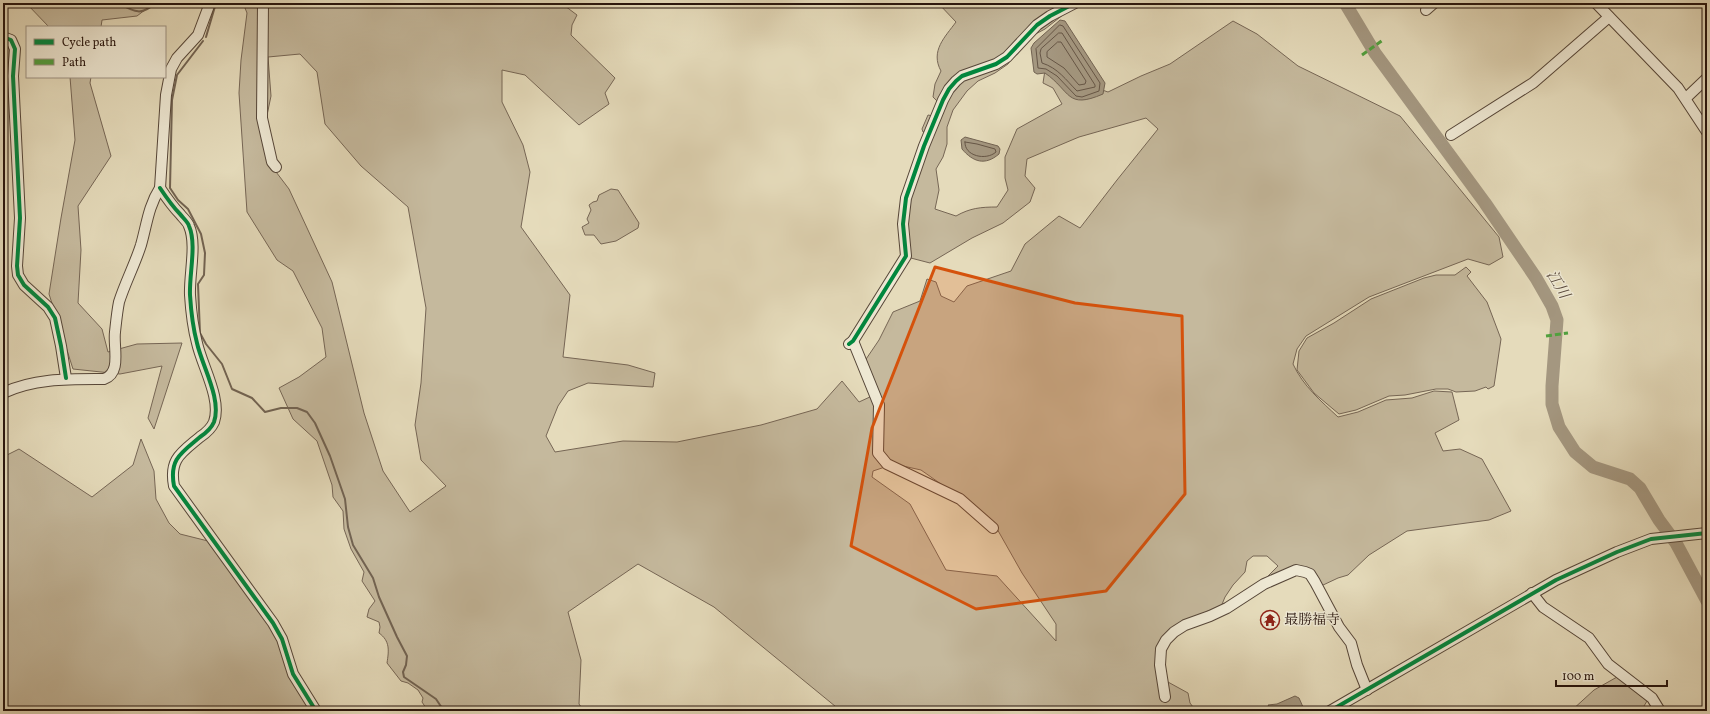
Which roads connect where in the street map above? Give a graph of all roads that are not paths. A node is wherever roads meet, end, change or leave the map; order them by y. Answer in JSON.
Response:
{"nodes":[{"id":1,"x":210,"y":3,"type":"edge"},
{"id":2,"x":263,"y":3,"type":"edge"},
{"id":3,"x":1075,"y":3,"type":"edge"},
{"id":4,"x":1434,"y":3,"type":"edge"},
{"id":5,"x":1596,"y":3,"type":"edge"},
{"id":6,"x":1426,"y":10,"type":"dead end"},
{"id":7,"x":1609,"y":17,"type":"junction"},
{"id":8,"x":3,"y":37,"type":"edge"},
{"id":9,"x":1707,"y":78,"type":"edge"},
{"id":10,"x":1686,"y":98,"type":"junction"},
{"id":11,"x":1707,"y":132,"type":"edge"},
{"id":12,"x":1451,"y":135,"type":"dead end"},
{"id":13,"x":276,"y":167,"type":"dead end"},
{"id":14,"x":160,"y":188,"type":"junction"},
{"id":15,"x":66,"y":378,"type":"junction"},
{"id":16,"x":3,"y":393,"type":"edge"},
{"id":17,"x":993,"y":528,"type":"dead end"},
{"id":18,"x":1707,"y":533,"type":"edge"},
{"id":19,"x":1532,"y":593,"type":"junction"},
{"id":20,"x":1367,"y":690,"type":"junction"},
{"id":21,"x":1165,"y":697,"type":"dead end"},
{"id":22,"x":316,"y":711,"type":"edge"},
{"id":23,"x":1330,"y":711,"type":"edge"},
{"id":24,"x":1660,"y":711,"type":"edge"}],
"edges":[{"from":1,"to":14,"type":"street"},
{"from":2,"to":13,"type":"street"},
{"from":3,"to":17,"type":"street"},
{"from":4,"to":6,"type":"street"},
{"from":5,"to":7,"type":"street"},
{"from":7,"to":10,"type":"street"},
{"from":7,"to":12,"type":"street"},
{"from":8,"to":15,"type":"street"},
{"from":9,"to":10,"type":"street"},
{"from":10,"to":11,"type":"street"},
{"from":14,"to":15,"type":"street"},
{"from":14,"to":22,"type":"street"},
{"from":15,"to":16,"type":"street"},
{"from":18,"to":19,"type":"street"},
{"from":19,"to":20,"type":"street"},
{"from":19,"to":24,"type":"street"},
{"from":20,"to":21,"type":"street"},
{"from":20,"to":23,"type":"street"}]}
